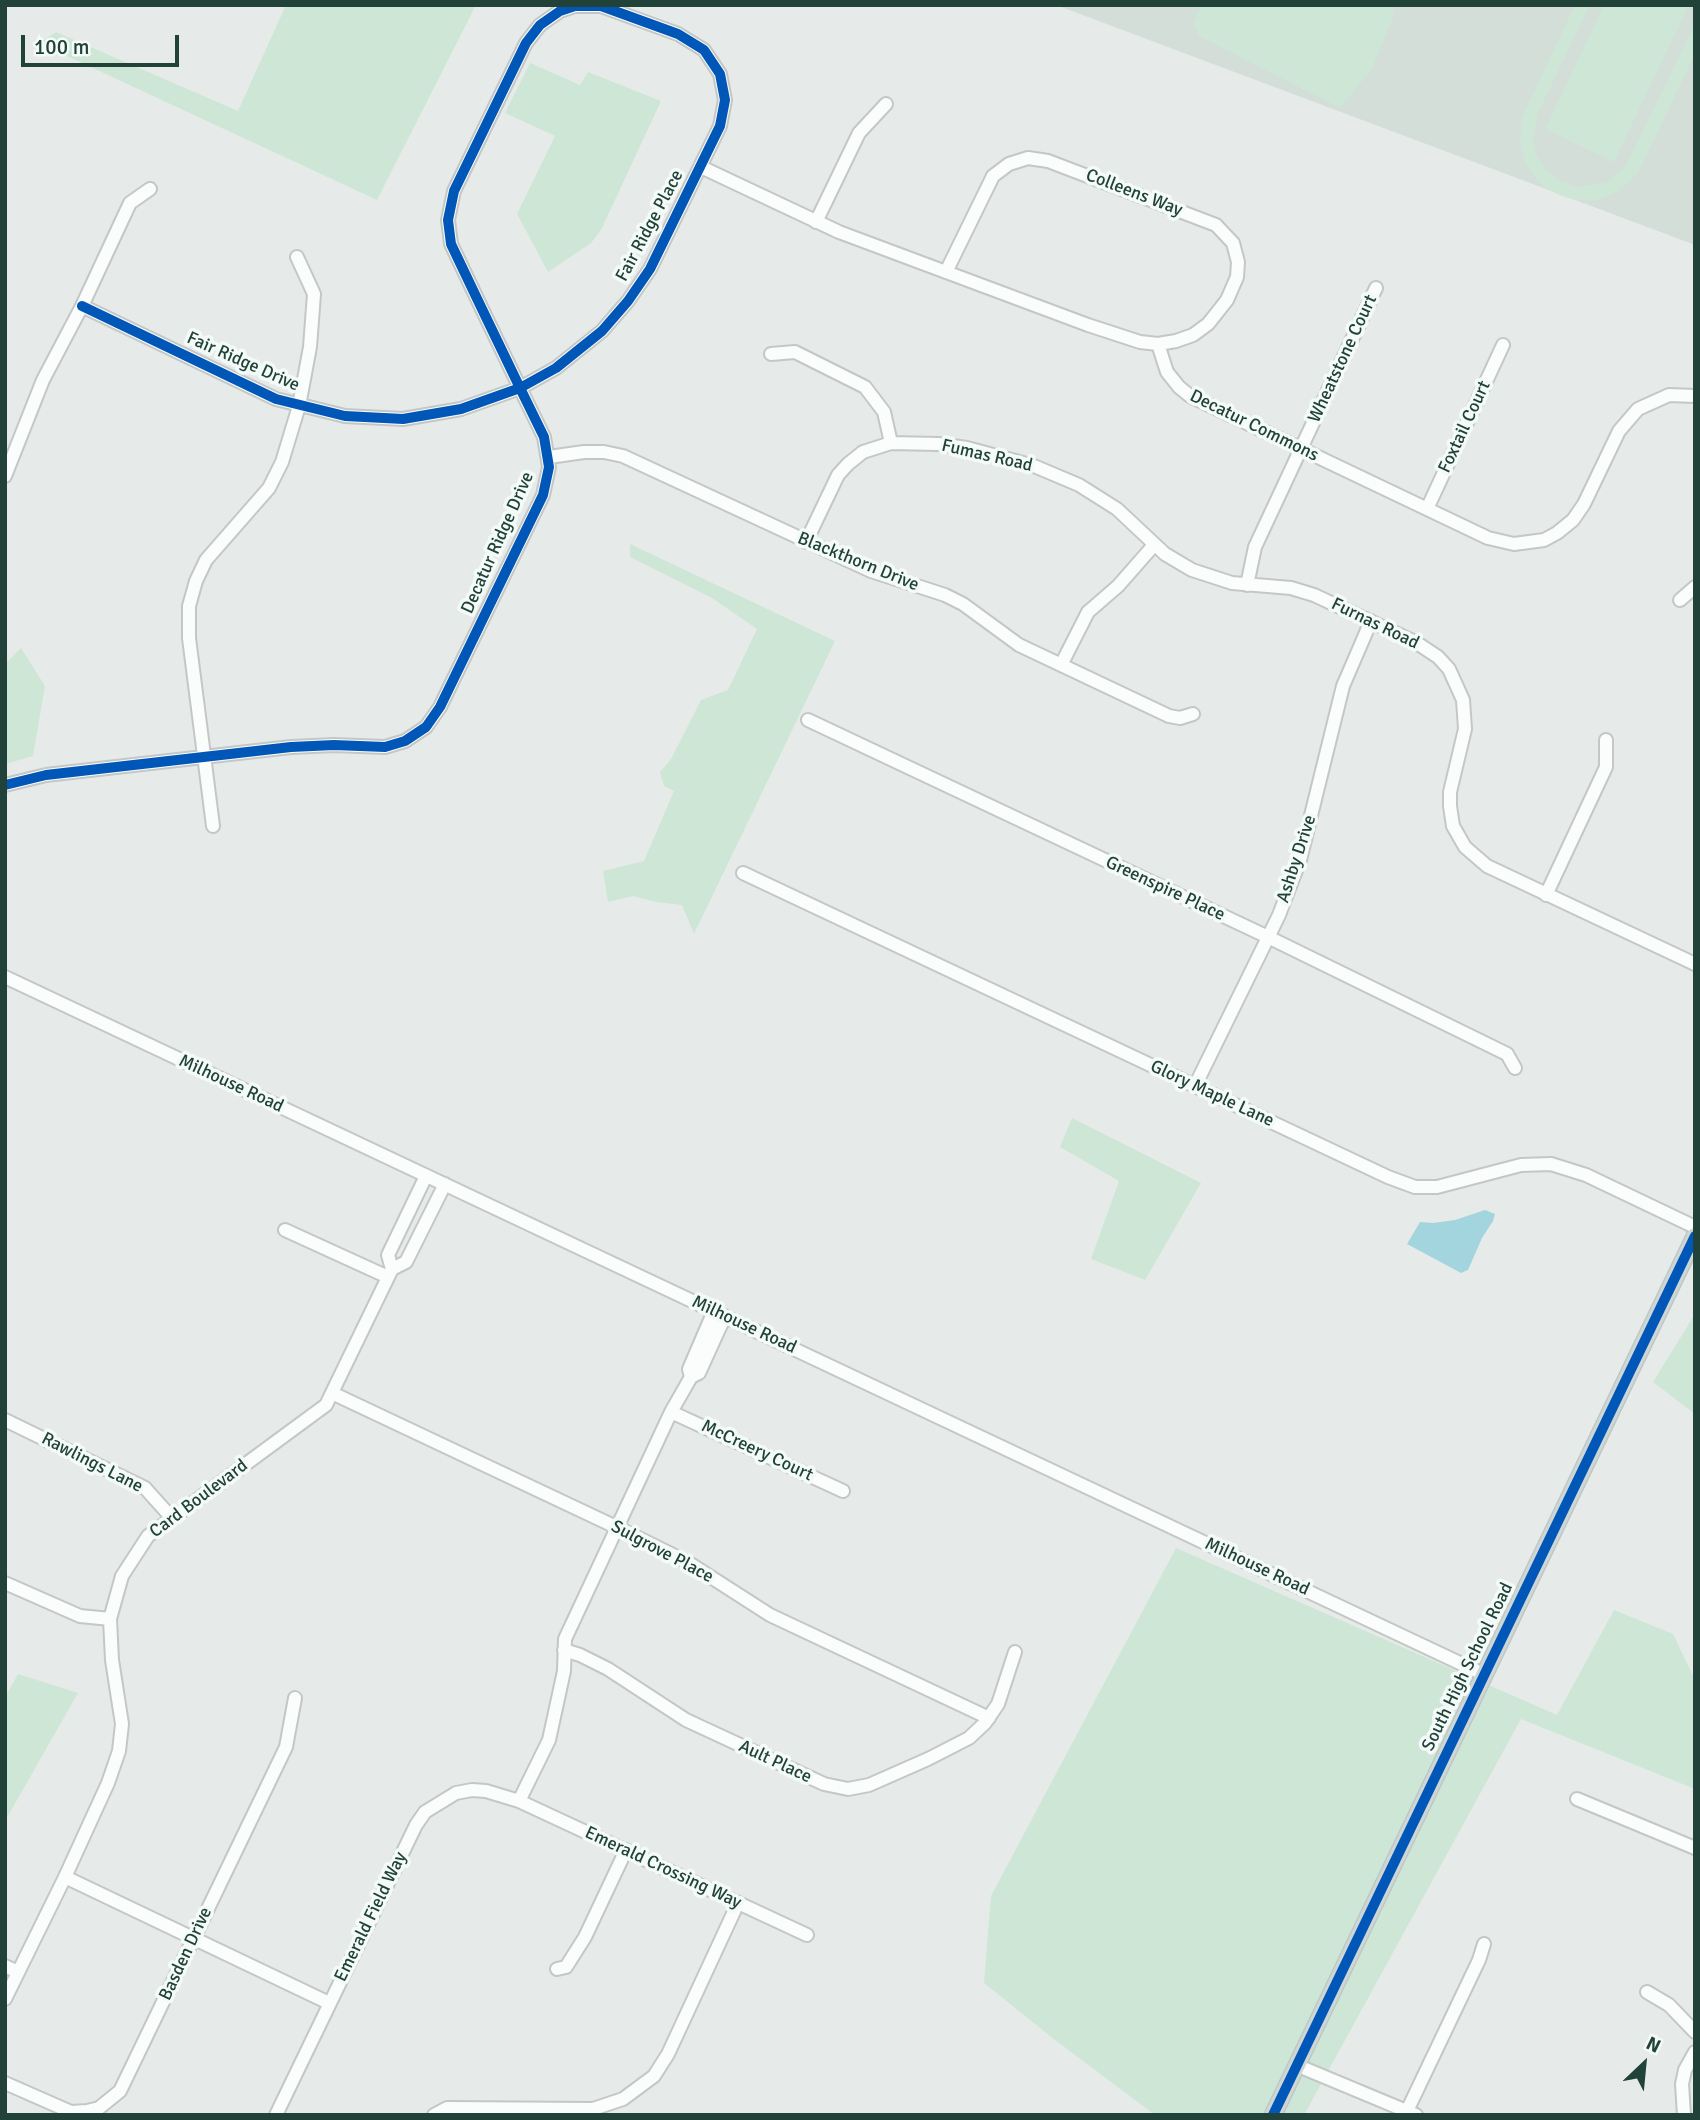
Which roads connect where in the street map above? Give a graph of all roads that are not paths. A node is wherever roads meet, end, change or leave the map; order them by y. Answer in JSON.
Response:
{"nodes":[{"id":1,"x":583,"y":5,"type":"edge"},
{"id":2,"x":886,"y":104,"type":"dead end"},
{"id":3,"x":701,"y":167,"type":"junction"},
{"id":4,"x":150,"y":189,"type":"dead end"},
{"id":5,"x":816,"y":222,"type":"junction"},
{"id":6,"x":297,"y":257,"type":"dead end"},
{"id":7,"x":946,"y":272,"type":"junction"},
{"id":8,"x":1376,"y":288,"type":"dead end"},
{"id":9,"x":82,"y":306,"type":"junction"},
{"id":10,"x":1158,"y":344,"type":"junction"},
{"id":11,"x":1503,"y":345,"type":"dead end"},
{"id":12,"x":771,"y":354,"type":"dead end"},
{"id":13,"x":520,"y":388,"type":"junction"},
{"id":14,"x":1695,"y":396,"type":"edge"},
{"id":15,"x":299,"y":406,"type":"junction"},
{"id":16,"x":891,"y":443,"type":"junction"},
{"id":17,"x":1301,"y":450,"type":"junction"},
{"id":18,"x":549,"y":457,"type":"junction"},
{"id":19,"x":5,"y":476,"type":"edge"},
{"id":20,"x":1427,"y":509,"type":"junction"},
{"id":21,"x":806,"y":542,"type":"junction"},
{"id":22,"x":1154,"y":545,"type":"junction"},
{"id":23,"x":1247,"y":585,"type":"junction"},
{"id":24,"x":1695,"y":587,"type":"edge"},
{"id":25,"x":1679,"y":600,"type":"dead end"},
{"id":26,"x":1371,"y":621,"type":"junction"},
{"id":27,"x":1061,"y":665,"type":"junction"},
{"id":28,"x":1194,"y":714,"type":"dead end"},
{"id":29,"x":808,"y":720,"type":"dead end"},
{"id":30,"x":1606,"y":740,"type":"dead end"},
{"id":31,"x":204,"y":758,"type":"junction"},
{"id":32,"x":5,"y":785,"type":"edge"},
{"id":33,"x":213,"y":826,"type":"dead end"},
{"id":34,"x":743,"y":873,"type":"dead end"},
{"id":35,"x":1546,"y":895,"type":"junction"},
{"id":36,"x":1268,"y":937,"type":"junction"},
{"id":37,"x":1695,"y":964,"type":"edge"},
{"id":38,"x":5,"y":977,"type":"edge"},
{"id":39,"x":1515,"y":1068,"type":"dead end"},
{"id":40,"x":1195,"y":1086,"type":"junction"},
{"id":41,"x":426,"y":1176,"type":"junction"},
{"id":42,"x":445,"y":1184,"type":"junction"},
{"id":43,"x":1695,"y":1227,"type":"edge"},
{"id":44,"x":285,"y":1230,"type":"dead end"},
{"id":45,"x":1695,"y":1236,"type":"edge"},
{"id":46,"x":390,"y":1273,"type":"junction"},
{"id":47,"x":719,"y":1314,"type":"junction"},
{"id":48,"x":332,"y":1392,"type":"junction"},
{"id":49,"x":671,"y":1412,"type":"junction"},
{"id":50,"x":5,"y":1420,"type":"edge"},
{"id":51,"x":843,"y":1491,"type":"dead end"},
{"id":52,"x":171,"y":1517,"type":"junction"},
{"id":53,"x":616,"y":1527,"type":"junction"},
{"id":54,"x":5,"y":1583,"type":"edge"},
{"id":55,"x":110,"y":1619,"type":"junction"},
{"id":56,"x":564,"y":1650,"type":"junction"},
{"id":57,"x":1015,"y":1652,"type":"dead end"},
{"id":58,"x":1483,"y":1674,"type":"junction"},
{"id":59,"x":295,"y":1698,"type":"dead end"},
{"id":60,"x":989,"y":1717,"type":"junction"},
{"id":61,"x":1577,"y":1799,"type":"dead end"},
{"id":62,"x":519,"y":1801,"type":"junction"},
{"id":63,"x":1695,"y":1848,"type":"edge"},
{"id":64,"x":626,"y":1850,"type":"junction"},
{"id":65,"x":65,"y":1877,"type":"junction"},
{"id":66,"x":738,"y":1903,"type":"junction"},
{"id":67,"x":807,"y":1935,"type":"dead end"},
{"id":68,"x":194,"y":1938,"type":"junction"},
{"id":69,"x":1485,"y":1944,"type":"dead end"},
{"id":70,"x":5,"y":1966,"type":"edge"},
{"id":71,"x":557,"y":1969,"type":"dead end"},
{"id":72,"x":19,"y":1972,"type":"junction"},
{"id":73,"x":1647,"y":1992,"type":"dead end"},
{"id":74,"x":5,"y":1999,"type":"edge"},
{"id":75,"x":329,"y":2003,"type":"junction"},
{"id":76,"x":1695,"y":2032,"type":"edge"},
{"id":77,"x":1695,"y":2052,"type":"edge"},
{"id":78,"x":1296,"y":2066,"type":"junction"},
{"id":79,"x":5,"y":2083,"type":"edge"},
{"id":80,"x":1411,"y":2113,"type":"edge"},
{"id":81,"x":1684,"y":2113,"type":"edge"},
{"id":82,"x":276,"y":2115,"type":"edge"},
{"id":83,"x":434,"y":2115,"type":"edge"},
{"id":84,"x":1273,"y":2115,"type":"edge"}],
"edges":[{"from":1,"to":3,"type":"street","name":"Fair Ridge Place"},
{"from":1,"to":13,"type":"street","name":"Decatur Ridge Drive"},
{"from":2,"to":5,"type":"street"},
{"from":3,"to":5,"type":"street"},
{"from":3,"to":13,"type":"street","name":"Fair Ridge Place"},
{"from":4,"to":9,"type":"street"},
{"from":5,"to":7,"type":"street"},
{"from":6,"to":15,"type":"street"},
{"from":7,"to":10,"type":"street"},
{"from":7,"to":10,"type":"street","name":"Colleens Way"},
{"from":8,"to":17,"type":"street","name":"Wheatstone Court"},
{"from":9,"to":15,"type":"street","name":"Fair Ridge Drive"},
{"from":9,"to":19,"type":"street"},
{"from":10,"to":17,"type":"street","name":"Decatur Commons"},
{"from":11,"to":20,"type":"street","name":"Foxtail Court"},
{"from":12,"to":16,"type":"street"},
{"from":13,"to":15,"type":"street","name":"Fair Ridge Drive"},
{"from":13,"to":18,"type":"street","name":"Decatur Ridge Drive"},
{"from":14,"to":20,"type":"street","name":"Decatur Commons"},
{"from":15,"to":31,"type":"street"},
{"from":16,"to":21,"type":"street","name":"Fumas Road"},
{"from":16,"to":22,"type":"street","name":"Fumas Road"},
{"from":17,"to":20,"type":"street","name":"Decatur Commons"},
{"from":17,"to":23,"type":"street","name":"Wheatstone Court"},
{"from":18,"to":21,"type":"street","name":"Blackthorn Drive"},
{"from":18,"to":31,"type":"street","name":"Decatur Ridge Drive"},
{"from":21,"to":27,"type":"street","name":"Blackthorn Drive"},
{"from":22,"to":23,"type":"street","name":"Furnas Road"},
{"from":22,"to":27,"type":"street"},
{"from":23,"to":26,"type":"street","name":"Furnas Road"},
{"from":24,"to":25,"type":"street"},
{"from":26,"to":35,"type":"street","name":"Furnas Road"},
{"from":26,"to":36,"type":"street","name":"Ashby Drive"},
{"from":27,"to":28,"type":"street","name":"Blackthorn Drive"},
{"from":29,"to":36,"type":"street","name":"Greenspire Place"},
{"from":30,"to":35,"type":"street"},
{"from":31,"to":32,"type":"street","name":"Decatur Ridge Drive"},
{"from":31,"to":33,"type":"street"},
{"from":34,"to":40,"type":"street","name":"Glory Maple Lane"},
{"from":35,"to":37,"type":"street","name":"Furnas Road"},
{"from":36,"to":39,"type":"street","name":"Greenspire Place"},
{"from":36,"to":40,"type":"street","name":"Ashby Drive"},
{"from":38,"to":41,"type":"street","name":"Milhouse Road"},
{"from":40,"to":43,"type":"street","name":"Glory Maple Lane"},
{"from":41,"to":42,"type":"street","name":"Milhouse Road"},
{"from":41,"to":46,"type":"street","name":"Card Boulevard"},
{"from":42,"to":46,"type":"street","name":"Card Boulevard"},
{"from":42,"to":47,"type":"street","name":"Milhouse Road"},
{"from":44,"to":46,"type":"street"},
{"from":45,"to":58,"type":"main road","name":"South High School Road"},
{"from":46,"to":48,"type":"street","name":"Card Boulevard"},
{"from":47,"to":49,"type":"street"},
{"from":47,"to":58,"type":"street","name":"Milhouse Road"},
{"from":48,"to":52,"type":"street","name":"Card Boulevard"},
{"from":48,"to":53,"type":"street","name":"Sulgrove Place"},
{"from":49,"to":51,"type":"street","name":"McCreery Court"},
{"from":49,"to":53,"type":"street"},
{"from":50,"to":52,"type":"street","name":"Rawlings Lane"},
{"from":52,"to":55,"type":"street","name":"Card Boulevard"},
{"from":53,"to":56,"type":"street"},
{"from":53,"to":60,"type":"street","name":"Sulgrove Place"},
{"from":54,"to":55,"type":"street"},
{"from":55,"to":65,"type":"street","name":"Card Boulevard"},
{"from":56,"to":60,"type":"street","name":"Ault Place"},
{"from":56,"to":62,"type":"street"},
{"from":57,"to":60,"type":"street"},
{"from":58,"to":78,"type":"main road","name":"South High School Road"},
{"from":59,"to":68,"type":"street","name":"Basden Drive"},
{"from":61,"to":63,"type":"street"},
{"from":62,"to":64,"type":"street","name":"Emerald Crossing Way"},
{"from":62,"to":75,"type":"street","name":"Emerald Field Way"},
{"from":64,"to":66,"type":"street","name":"Emerald Crossing Way"},
{"from":64,"to":71,"type":"street"},
{"from":65,"to":68,"type":"street"},
{"from":65,"to":72,"type":"street","name":"Card Boulevard"},
{"from":66,"to":67,"type":"street","name":"Emerald Crossing Way"},
{"from":66,"to":83,"type":"street"},
{"from":68,"to":75,"type":"street"},
{"from":68,"to":79,"type":"street","name":"Basden Drive"},
{"from":69,"to":80,"type":"street"},
{"from":70,"to":72,"type":"street"},
{"from":72,"to":74,"type":"street","name":"Card Boulevard"},
{"from":73,"to":76,"type":"street"},
{"from":75,"to":82,"type":"street","name":"Emerald Field Way"},
{"from":77,"to":81,"type":"street"},
{"from":78,"to":80,"type":"street"},
{"from":78,"to":84,"type":"main road","name":"South High School Road"}]}
